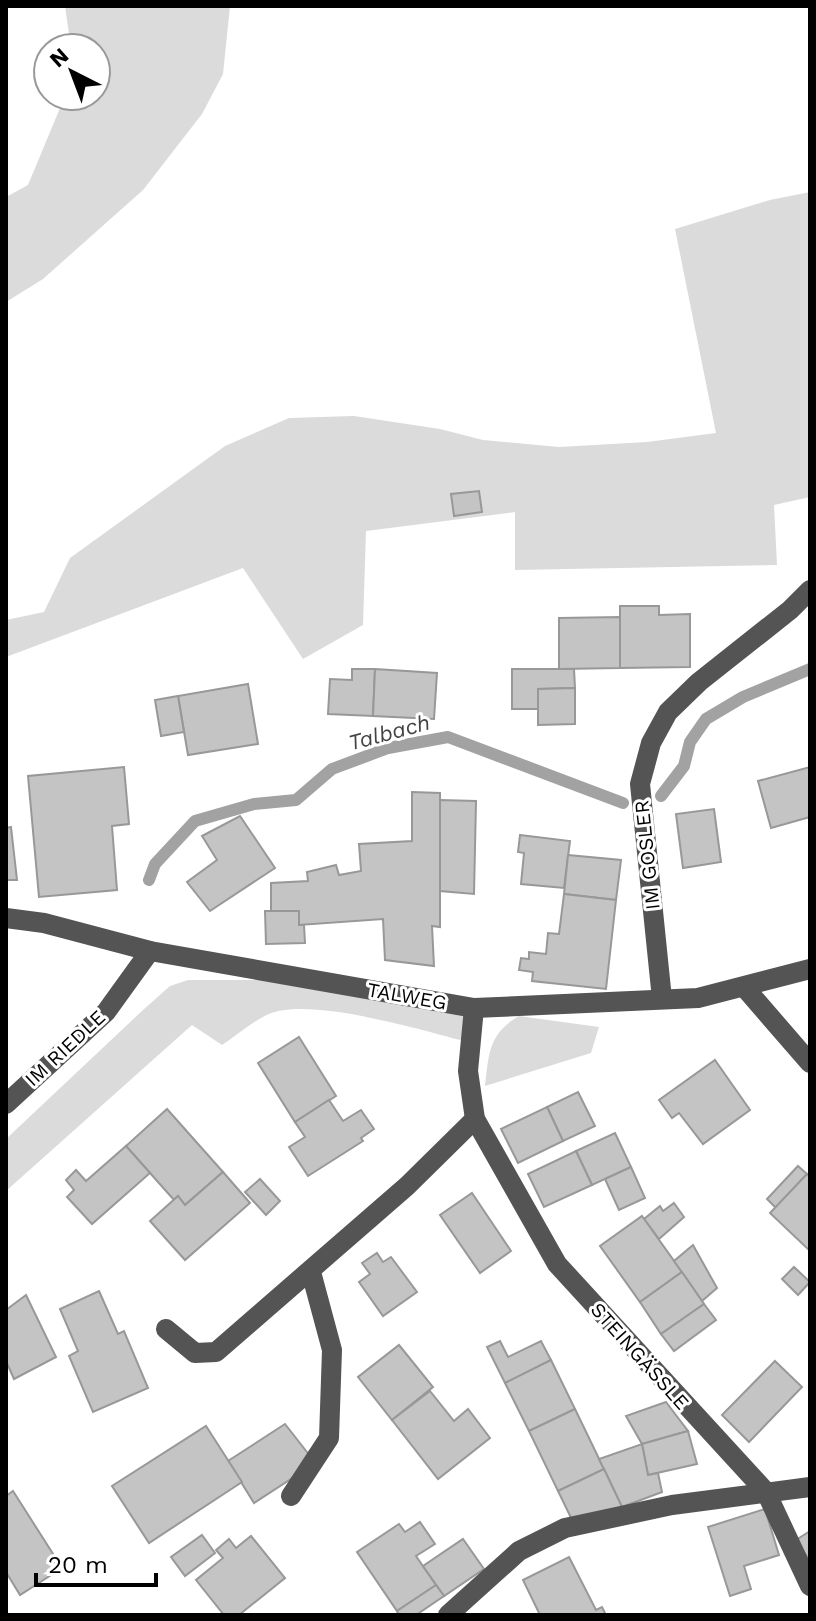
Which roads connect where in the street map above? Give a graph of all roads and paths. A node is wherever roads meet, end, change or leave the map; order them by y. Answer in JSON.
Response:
{"nodes":[{"id":1,"x":810,"y":590,"type":"edge"},
{"id":2,"x":6,"y":918,"type":"edge"},
{"id":3,"x":150,"y":951,"type":"junction"},
{"id":4,"x":810,"y":969,"type":"edge"},
{"id":5,"x":745,"y":988,"type":"junction"},
{"id":6,"x":662,"y":999,"type":"junction"},
{"id":7,"x":474,"y":1008,"type":"junction"},
{"id":8,"x":810,"y":1063,"type":"edge"},
{"id":9,"x":6,"y":1104,"type":"edge"},
{"id":10,"x":475,"y":1119,"type":"junction"},
{"id":11,"x":311,"y":1272,"type":"junction"},
{"id":12,"x":166,"y":1329,"type":"dead end"},
{"id":13,"x":810,"y":1487,"type":"edge"},
{"id":14,"x":766,"y":1492,"type":"junction"},
{"id":15,"x":291,"y":1496,"type":"dead end"},
{"id":16,"x":810,"y":1586,"type":"edge"},
{"id":17,"x":448,"y":1615,"type":"edge"}],
"edges":[{"from":1,"to":6,"type":"street","name":"IM GOSLER"},
{"from":2,"to":3,"type":"street","name":"TALWEG"},
{"from":3,"to":7,"type":"street","name":"TALWEG"},
{"from":3,"to":9,"type":"street","name":"IM RIEDLE"},
{"from":4,"to":5,"type":"street","name":"TALWEG"},
{"from":5,"to":6,"type":"street","name":"TALWEG"},
{"from":5,"to":8,"type":"street"},
{"from":6,"to":7,"type":"street","name":"TALWEG"},
{"from":7,"to":10,"type":"street","name":"STEINGÄSSLE"},
{"from":10,"to":11,"type":"street"},
{"from":10,"to":14,"type":"street","name":"STEINGÄSSLE"},
{"from":11,"to":12,"type":"street"},
{"from":11,"to":15,"type":"street"},
{"from":13,"to":14,"type":"street"},
{"from":14,"to":16,"type":"street","name":"STEINGÄSSLE"},
{"from":14,"to":17,"type":"street"}]}
